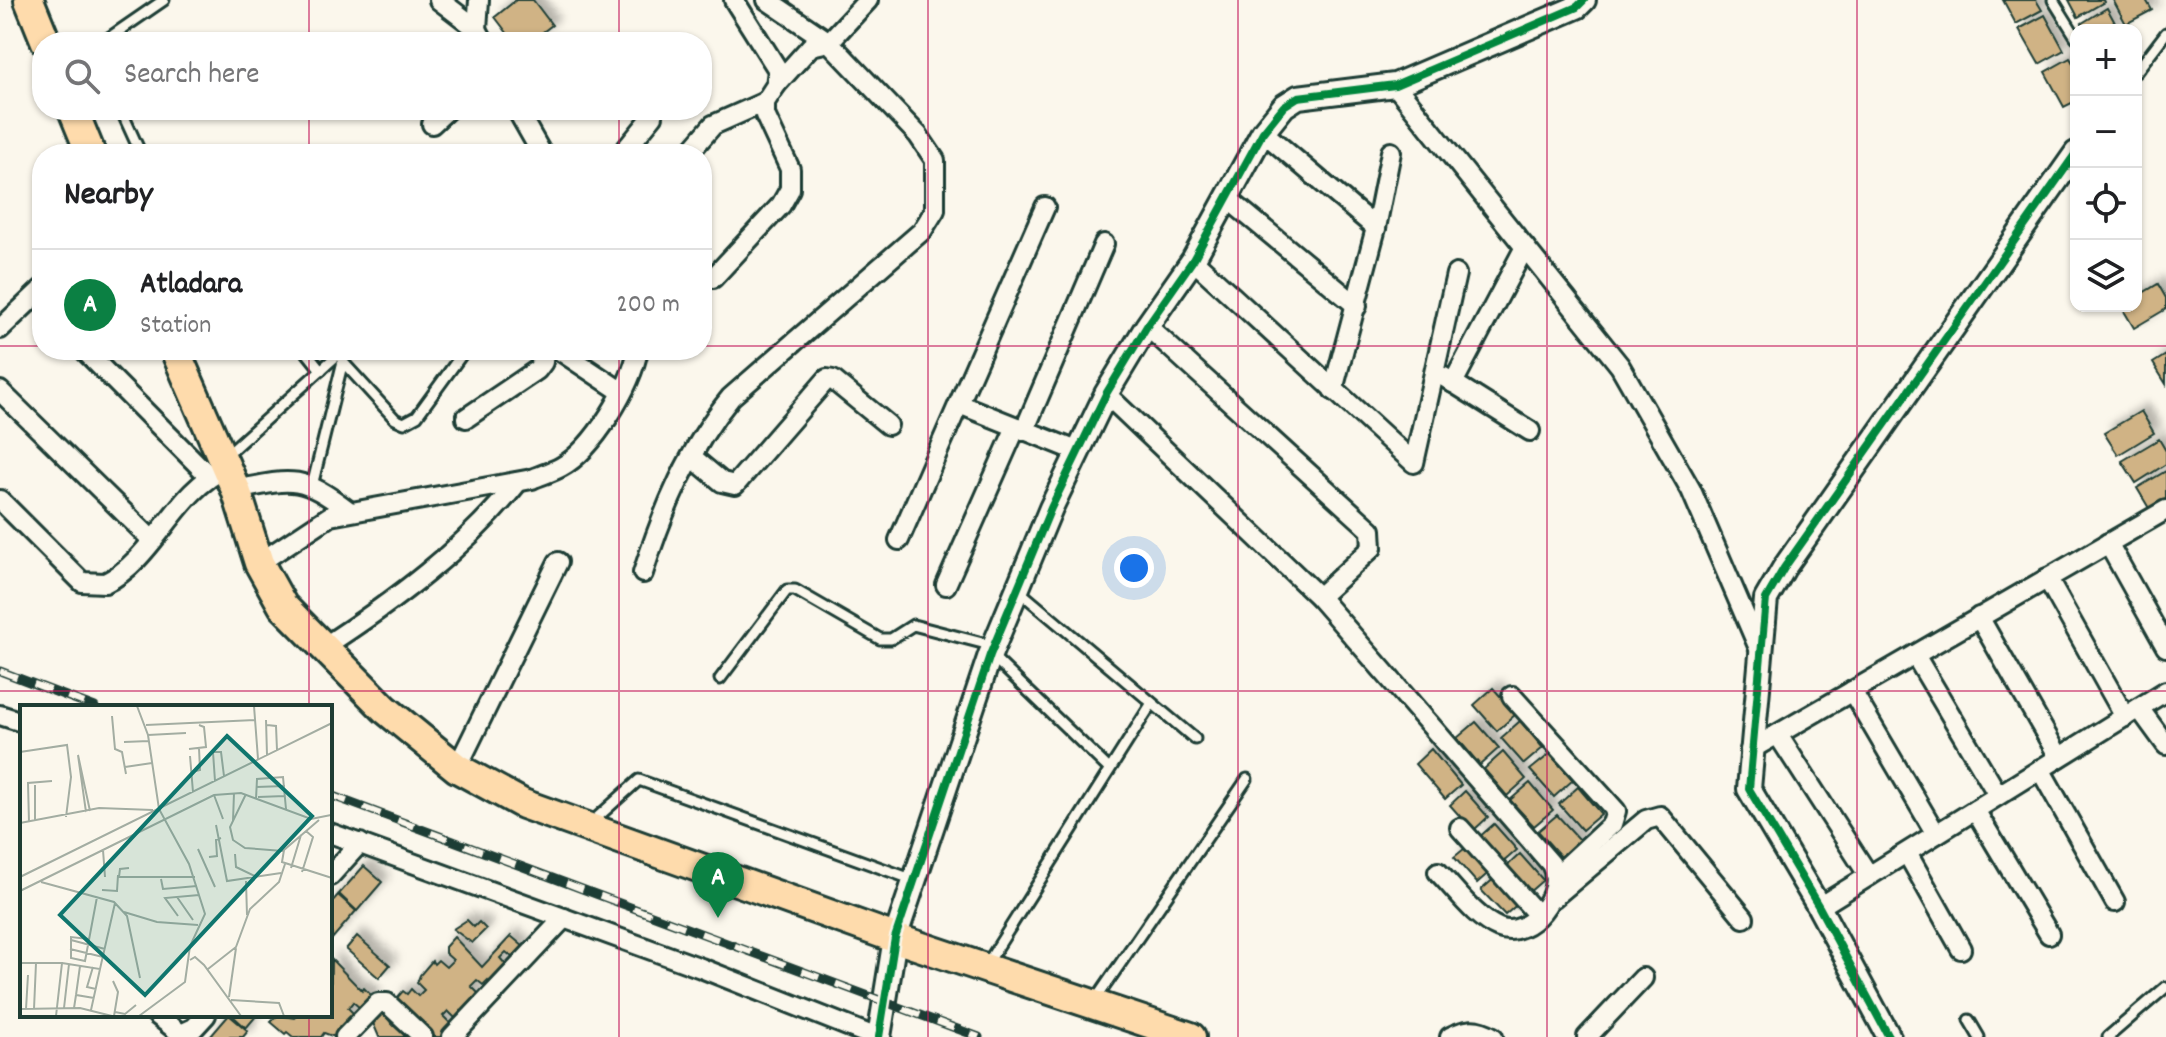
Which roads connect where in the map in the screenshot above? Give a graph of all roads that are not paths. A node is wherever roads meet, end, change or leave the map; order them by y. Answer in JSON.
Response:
{"nodes":[{"id":1,"x":29,"y":0,"type":"edge"},
{"id":2,"x":164,"y":0,"type":"edge"},
{"id":3,"x":439,"y":0,"type":"edge"},
{"id":4,"x":479,"y":0,"type":"edge"},
{"id":5,"x":734,"y":0,"type":"edge"},
{"id":6,"x":767,"y":0,"type":"edge"},
{"id":7,"x":868,"y":0,"type":"edge"},
{"id":8,"x":1584,"y":0,"type":"edge"},
{"id":9,"x":2053,"y":0,"type":"edge"},
{"id":10,"x":2070,"y":27,"type":"edge"},
{"id":11,"x":42,"y":32,"type":"edge"},
{"id":12,"x":120,"y":32,"type":"edge"},
{"id":13,"x":475,"y":32,"type":"edge"},
{"id":14,"x":480,"y":32,"type":"edge"},
{"id":15,"x":2166,"y":33,"type":"edge"},
{"id":16,"x":829,"y":42,"type":"junction"},
{"id":17,"x":2142,"y":64,"type":"edge"},
{"id":18,"x":776,"y":85,"type":"junction"},
{"id":19,"x":1395,"y":85,"type":"junction"},
{"id":20,"x":765,"y":102,"type":"junction"},
{"id":21,"x":77,"y":120,"type":"edge"},
{"id":22,"x":126,"y":120,"type":"edge"},
{"id":23,"x":436,"y":120,"type":"edge"},
{"id":24,"x":523,"y":120,"type":"edge"},
{"id":25,"x":650,"y":120,"type":"edge"},
{"id":26,"x":432,"y":124,"type":"dead end"},
{"id":27,"x":1263,"y":132,"type":"junction"},
{"id":28,"x":87,"y":144,"type":"edge"},
{"id":29,"x":136,"y":144,"type":"edge"},
{"id":30,"x":536,"y":144,"type":"edge"},
{"id":31,"x":630,"y":144,"type":"edge"},
{"id":32,"x":697,"y":144,"type":"edge"},
{"id":33,"x":1391,"y":152,"type":"dead end"},
{"id":34,"x":2070,"y":162,"type":"edge"},
{"id":35,"x":1227,"y":198,"type":"junction"},
{"id":36,"x":1045,"y":207,"type":"dead end"},
{"id":37,"x":1376,"y":228,"type":"junction"},
{"id":38,"x":1104,"y":244,"type":"dead end"},
{"id":39,"x":1525,"y":247,"type":"junction"},
{"id":40,"x":1193,"y":260,"type":"junction"},
{"id":41,"x":1456,"y":274,"type":"dead end"},
{"id":42,"x":713,"y":278,"type":"dead end"},
{"id":43,"x":32,"y":304,"type":"edge"},
{"id":44,"x":1357,"y":306,"type":"junction"},
{"id":45,"x":1147,"y":326,"type":"junction"},
{"id":46,"x":0,"y":329,"type":"edge"},
{"id":47,"x":95,"y":360,"type":"edge"},
{"id":48,"x":179,"y":360,"type":"edge"},
{"id":49,"x":313,"y":360,"type":"edge"},
{"id":50,"x":332,"y":360,"type":"edge"},
{"id":51,"x":458,"y":360,"type":"edge"},
{"id":52,"x":543,"y":360,"type":"edge"},
{"id":53,"x":574,"y":360,"type":"edge"},
{"id":54,"x":636,"y":360,"type":"edge"},
{"id":55,"x":342,"y":361,"type":"joint"},
{"id":56,"x":321,"y":370,"type":"junction"},
{"id":57,"x":1435,"y":371,"type":"junction"},
{"id":58,"x":1453,"y":383,"type":"junction"},
{"id":59,"x":1333,"y":390,"type":"junction"},
{"id":60,"x":0,"y":391,"type":"edge"},
{"id":61,"x":622,"y":392,"type":"junction"},
{"id":62,"x":1106,"y":394,"type":"junction"},
{"id":63,"x":959,"y":404,"type":"junction"},
{"id":64,"x":466,"y":418,"type":"dead end"},
{"id":65,"x":888,"y":425,"type":"dead end"},
{"id":66,"x":1020,"y":429,"type":"junction"},
{"id":67,"x":1530,"y":431,"type":"dead end"},
{"id":68,"x":1077,"y":451,"type":"junction"},
{"id":69,"x":692,"y":457,"type":"junction"},
{"id":70,"x":224,"y":473,"type":"junction"},
{"id":71,"x":518,"y":482,"type":"junction"},
{"id":72,"x":312,"y":486,"type":"junction"},
{"id":73,"x":1,"y":504,"type":"edge"},
{"id":74,"x":2166,"y":510,"type":"edge"},
{"id":75,"x":349,"y":511,"type":"junction"},
{"id":76,"x":152,"y":540,"type":"junction"},
{"id":77,"x":899,"y":540,"type":"dead end"},
{"id":78,"x":2108,"y":543,"type":"junction"},
{"id":79,"x":558,"y":562,"type":"dead end"},
{"id":80,"x":259,"y":563,"type":"junction"},
{"id":81,"x":643,"y":573,"type":"dead end"},
{"id":82,"x":2047,"y":578,"type":"junction"},
{"id":83,"x":946,"y":585,"type":"dead end"},
{"id":84,"x":1018,"y":590,"type":"junction"},
{"id":85,"x":1319,"y":597,"type":"junction"},
{"id":86,"x":1979,"y":617,"type":"junction"},
{"id":87,"x":2166,"y":647,"type":"edge"},
{"id":88,"x":322,"y":648,"type":"junction"},
{"id":89,"x":992,"y":650,"type":"junction"},
{"id":90,"x":1761,"y":653,"type":"junction"},
{"id":91,"x":1915,"y":655,"type":"junction"},
{"id":92,"x":720,"y":679,"type":"dead end"},
{"id":93,"x":1852,"y":691,"type":"junction"},
{"id":94,"x":2166,"y":691,"type":"edge"},
{"id":95,"x":1512,"y":696,"type":"dead end"},
{"id":96,"x":1152,"y":703,"type":"junction"},
{"id":97,"x":2132,"y":712,"type":"junction"},
{"id":98,"x":0,"y":715,"type":"edge"},
{"id":99,"x":20,"y":721,"type":"edge"},
{"id":100,"x":1778,"y":735,"type":"junction"},
{"id":101,"x":1195,"y":739,"type":"dead end"},
{"id":102,"x":2166,"y":745,"type":"edge"},
{"id":103,"x":1750,"y":750,"type":"junction"},
{"id":104,"x":2059,"y":757,"type":"junction"},
{"id":105,"x":457,"y":768,"type":"junction"},
{"id":106,"x":1109,"y":769,"type":"junction"},
{"id":107,"x":2040,"y":769,"type":"junction"},
{"id":108,"x":1247,"y":779,"type":"dead end"},
{"id":109,"x":1998,"y":795,"type":"junction"},
{"id":110,"x":1975,"y":810,"type":"junction"},
{"id":111,"x":587,"y":827,"type":"junction"},
{"id":112,"x":1460,"y":828,"type":"dead end"},
{"id":113,"x":332,"y":834,"type":"edge"},
{"id":114,"x":1936,"y":834,"type":"junction"},
{"id":115,"x":360,"y":843,"type":"junction"},
{"id":116,"x":1907,"y":853,"type":"junction"},
{"id":117,"x":1438,"y":872,"type":"dead end"},
{"id":118,"x":332,"y":874,"type":"edge"},
{"id":119,"x":1557,"y":875,"type":"junction"},
{"id":120,"x":1869,"y":876,"type":"junction"},
{"id":121,"x":914,"y":880,"type":"junction"},
{"id":122,"x":1552,"y":899,"type":"junction"},
{"id":123,"x":2115,"y":902,"type":"dead end"},
{"id":124,"x":1819,"y":907,"type":"junction"},
{"id":125,"x":1537,"y":914,"type":"junction"},
{"id":126,"x":564,"y":918,"type":"junction"},
{"id":127,"x":1744,"y":918,"type":"dead end"},
{"id":128,"x":2049,"y":934,"type":"dead end"},
{"id":129,"x":895,"y":938,"type":"junction"},
{"id":130,"x":1961,"y":949,"type":"dead end"},
{"id":131,"x":985,"y":967,"type":"junction"},
{"id":132,"x":1643,"y":978,"type":"dead end"},
{"id":133,"x":2166,"y":987,"type":"edge"},
{"id":134,"x":1094,"y":1002,"type":"junction"},
{"id":135,"x":160,"y":1017,"type":"edge"},
{"id":136,"x":204,"y":1017,"type":"edge"},
{"id":137,"x":1969,"y":1020,"type":"dead end"},
{"id":138,"x":345,"y":1037,"type":"edge"},
{"id":139,"x":423,"y":1037,"type":"edge"},
{"id":140,"x":452,"y":1037,"type":"edge"},
{"id":141,"x":877,"y":1037,"type":"edge"},
{"id":142,"x":1191,"y":1037,"type":"edge"},
{"id":143,"x":1450,"y":1037,"type":"edge"},
{"id":144,"x":1493,"y":1037,"type":"edge"},
{"id":145,"x":1587,"y":1037,"type":"edge"},
{"id":146,"x":1889,"y":1037,"type":"edge"},
{"id":147,"x":1979,"y":1037,"type":"edge"},
{"id":148,"x":2108,"y":1037,"type":"edge"}],
"edges":[{"from":1,"to":11,"type":"main road"},
{"from":2,"to":12,"type":"lane"},
{"from":3,"to":13,"type":"street"},
{"from":4,"to":14,"type":"street"},
{"from":5,"to":18,"type":"street"},
{"from":6,"to":16,"type":"street"},
{"from":7,"to":16,"type":"street"},
{"from":8,"to":19,"type":"street"},
{"from":9,"to":10,"type":"lane"},
{"from":15,"to":17,"type":"lane"},
{"from":16,"to":18,"type":"street"},
{"from":16,"to":69,"type":"street"},
{"from":18,"to":20,"type":"street"},
{"from":19,"to":27,"type":"street"},
{"from":19,"to":39,"type":"street"},
{"from":20,"to":32,"type":"street"},
{"from":20,"to":42,"type":"street"},
{"from":21,"to":28,"type":"main road"},
{"from":22,"to":29,"type":"lane"},
{"from":23,"to":26,"type":"street"},
{"from":24,"to":30,"type":"street"},
{"from":25,"to":31,"type":"street"},
{"from":27,"to":35,"type":"street"},
{"from":27,"to":37,"type":"street"},
{"from":33,"to":37,"type":"street"},
{"from":34,"to":90,"type":"street"},
{"from":35,"to":40,"type":"street"},
{"from":35,"to":44,"type":"street"},
{"from":36,"to":63,"type":"street"},
{"from":37,"to":44,"type":"street"},
{"from":38,"to":66,"type":"street"},
{"from":39,"to":58,"type":"street"},
{"from":39,"to":90,"type":"street"},
{"from":40,"to":45,"type":"street"},
{"from":40,"to":59,"type":"street"},
{"from":41,"to":57,"type":"street"},
{"from":43,"to":46,"type":"street"},
{"from":44,"to":59,"type":"street"},
{"from":45,"to":62,"type":"street"},
{"from":45,"to":85,"type":"street"},
{"from":47,"to":70,"type":"street"},
{"from":48,"to":70,"type":"main road"},
{"from":49,"to":56,"type":"lane"},
{"from":50,"to":56,"type":"lane"},
{"from":51,"to":55,"type":"lane"},
{"from":52,"to":64,"type":"street"},
{"from":53,"to":61,"type":"street"},
{"from":54,"to":61,"type":"street"},
{"from":55,"to":72,"type":"lane"},
{"from":56,"to":70,"type":"lane"},
{"from":57,"to":58,"type":"street"},
{"from":57,"to":59,"type":"street"},
{"from":58,"to":67,"type":"street"},
{"from":60,"to":76,"type":"street"},
{"from":61,"to":71,"type":"street"},
{"from":62,"to":68,"type":"street"},
{"from":62,"to":85,"type":"street"},
{"from":63,"to":66,"type":"street"},
{"from":63,"to":77,"type":"street"},
{"from":65,"to":69,"type":"street"},
{"from":66,"to":68,"type":"street"},
{"from":66,"to":83,"type":"street"},
{"from":68,"to":84,"type":"street"},
{"from":69,"to":81,"type":"street"},
{"from":70,"to":72,"type":"street"},
{"from":70,"to":76,"type":"street"},
{"from":70,"to":80,"type":"main road"},
{"from":71,"to":75,"type":"street"},
{"from":71,"to":88,"type":"street"},
{"from":72,"to":75,"type":"street"},
{"from":73,"to":76,"type":"street"},
{"from":74,"to":78,"type":"street"},
{"from":75,"to":80,"type":"street"},
{"from":78,"to":82,"type":"street"},
{"from":78,"to":87,"type":"street"},
{"from":79,"to":105,"type":"street"},
{"from":80,"to":88,"type":"main road"},
{"from":82,"to":86,"type":"street"},
{"from":82,"to":97,"type":"street"},
{"from":84,"to":89,"type":"street"},
{"from":84,"to":96,"type":"lane"},
{"from":85,"to":119,"type":"street"},
{"from":86,"to":91,"type":"street"},
{"from":86,"to":104,"type":"street"},
{"from":88,"to":105,"type":"main road"},
{"from":89,"to":92,"type":"lane"},
{"from":89,"to":106,"type":"lane"},
{"from":89,"to":121,"type":"street"},
{"from":90,"to":103,"type":"street"},
{"from":91,"to":93,"type":"street"},
{"from":91,"to":109,"type":"street"},
{"from":93,"to":100,"type":"street"},
{"from":93,"to":114,"type":"street"},
{"from":94,"to":97,"type":"street"},
{"from":95,"to":119,"type":"street"},
{"from":96,"to":101,"type":"lane"},
{"from":96,"to":106,"type":"lane"},
{"from":97,"to":102,"type":"street"},
{"from":97,"to":104,"type":"street"},
{"from":98,"to":99,"type":"street"},
{"from":100,"to":103,"type":"street"},
{"from":100,"to":120,"type":"street"},
{"from":103,"to":124,"type":"street"},
{"from":104,"to":107,"type":"street"},
{"from":105,"to":111,"type":"main road"},
{"from":106,"to":131,"type":"lane"},
{"from":107,"to":109,"type":"street"},
{"from":107,"to":123,"type":"street"},
{"from":108,"to":134,"type":"lane"},
{"from":109,"to":110,"type":"street"},
{"from":110,"to":114,"type":"street"},
{"from":110,"to":128,"type":"street"},
{"from":111,"to":121,"type":"lane"},
{"from":111,"to":129,"type":"main road"},
{"from":112,"to":125,"type":"street"},
{"from":113,"to":115,"type":"street"},
{"from":114,"to":116,"type":"street"},
{"from":115,"to":118,"type":"street"},
{"from":115,"to":126,"type":"street"},
{"from":116,"to":120,"type":"street"},
{"from":116,"to":130,"type":"street"},
{"from":117,"to":125,"type":"street"},
{"from":119,"to":122,"type":"street"},
{"from":120,"to":124,"type":"street"},
{"from":121,"to":129,"type":"street"},
{"from":122,"to":125,"type":"street"},
{"from":122,"to":127,"type":"street"},
{"from":124,"to":146,"type":"street"},
{"from":126,"to":140,"type":"street"},
{"from":126,"to":141,"type":"street"},
{"from":129,"to":131,"type":"main road"},
{"from":129,"to":141,"type":"street"},
{"from":131,"to":134,"type":"main road"},
{"from":132,"to":145,"type":"street"},
{"from":133,"to":148,"type":"lane"},
{"from":134,"to":142,"type":"main road"},
{"from":135,"to":136,"type":"street"},
{"from":137,"to":147,"type":"lane"},
{"from":138,"to":139,"type":"street"},
{"from":143,"to":144,"type":"street"}]}
